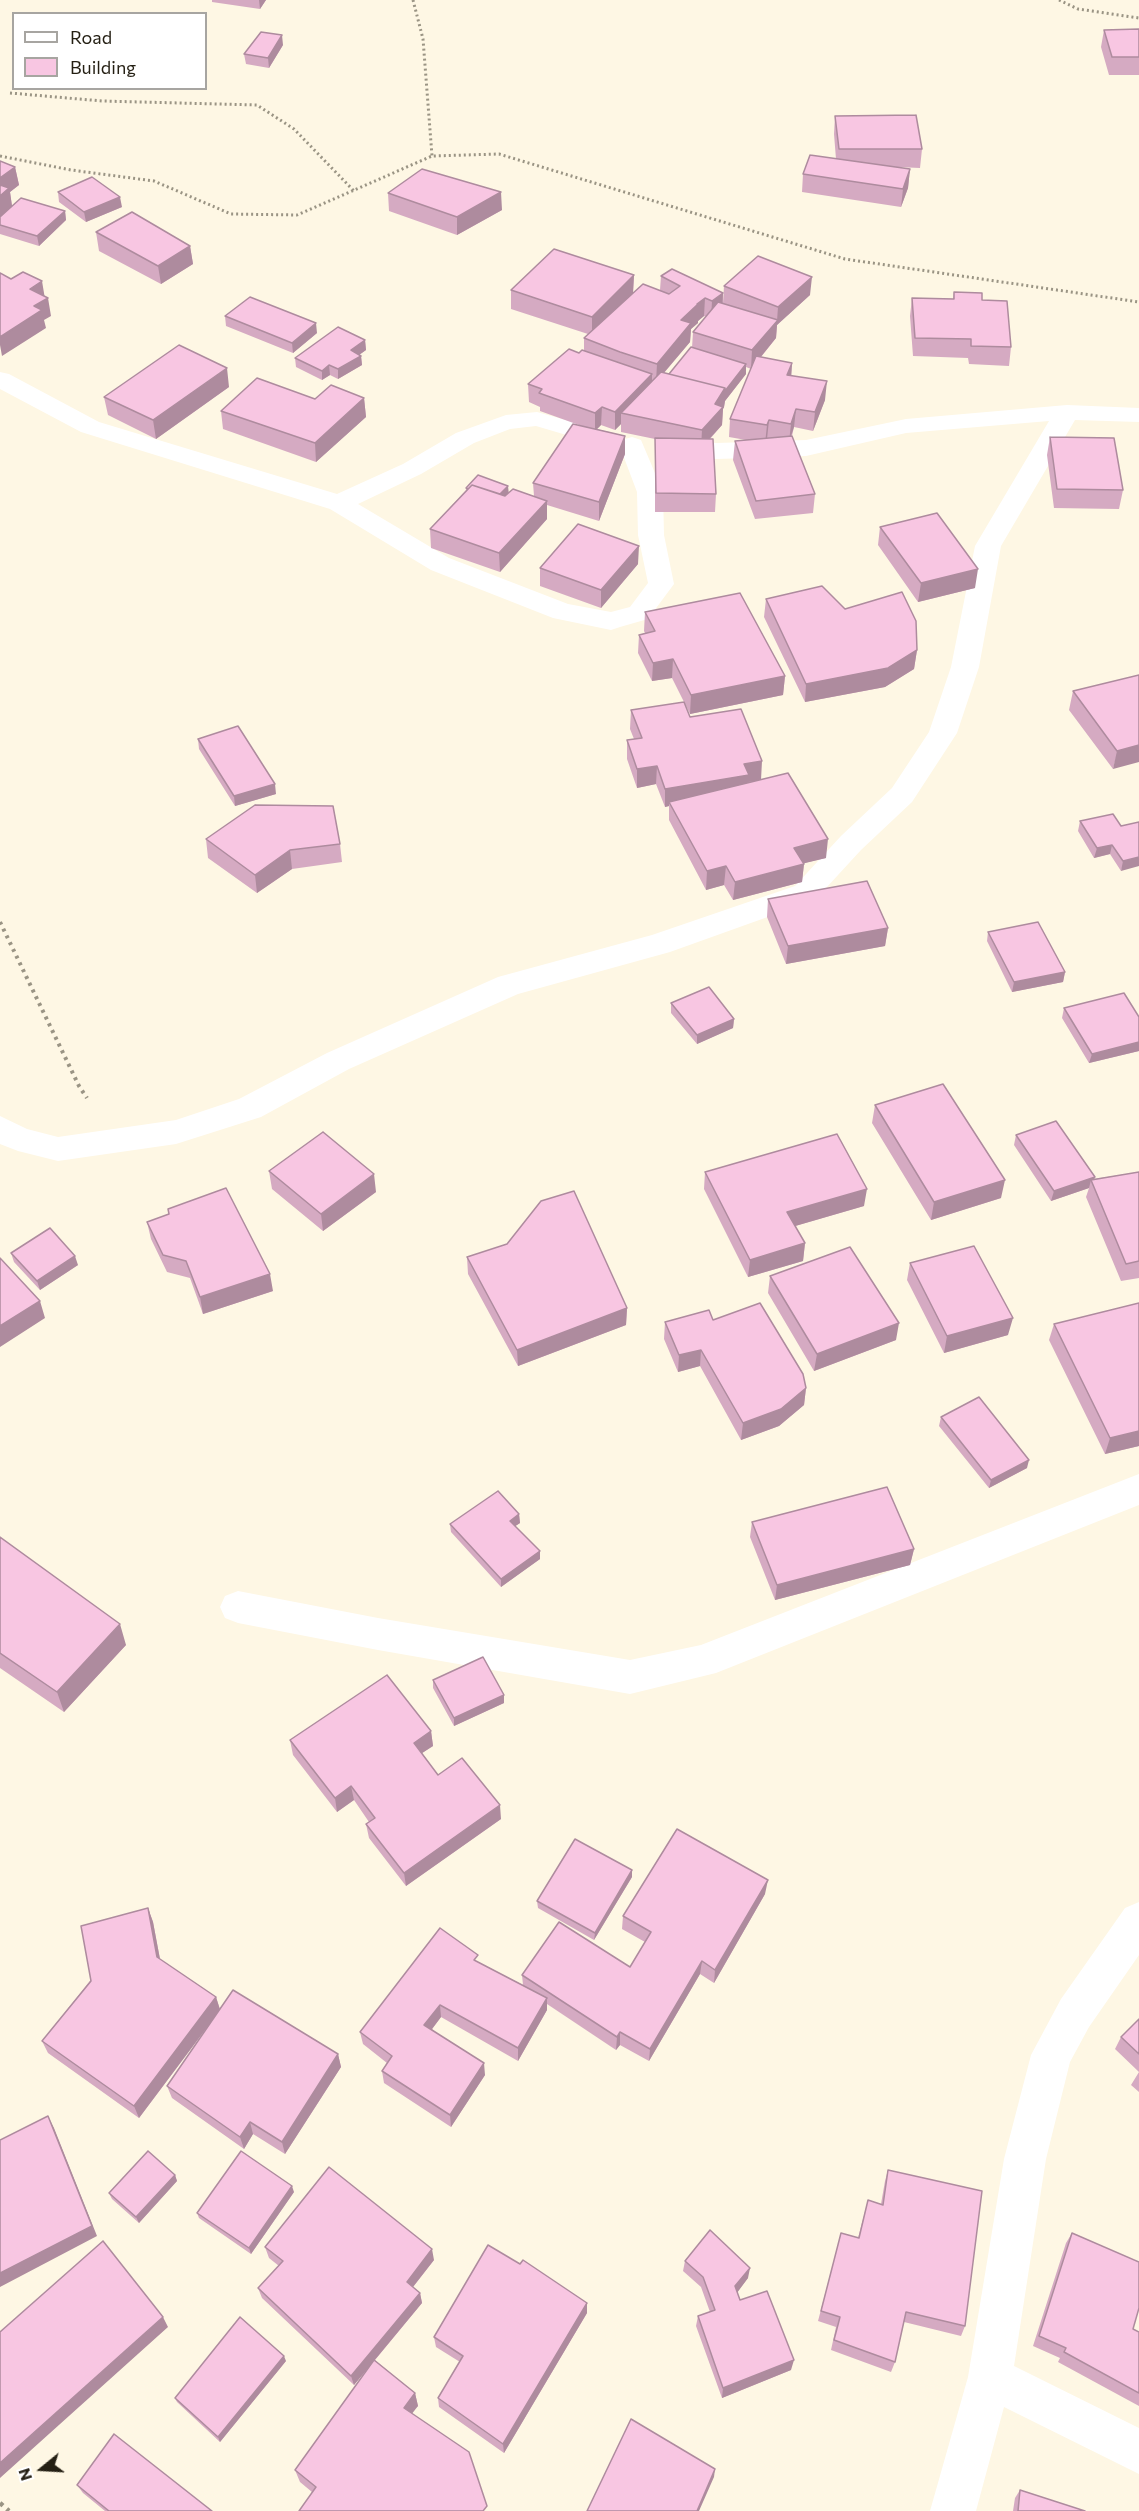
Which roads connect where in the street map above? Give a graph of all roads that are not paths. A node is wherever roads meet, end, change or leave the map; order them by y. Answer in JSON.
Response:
{"nodes":[{"id":1,"x":0,"y":379,"type":"edge"},
{"id":2,"x":1067,"y":412,"type":"junction"},
{"id":3,"x":1139,"y":415,"type":"edge"},
{"id":4,"x":632,"y":445,"type":"junction"},
{"id":5,"x":339,"y":503,"type":"junction"},
{"id":6,"x":0,"y":1128,"type":"edge"},
{"id":7,"x":1139,"y":1490,"type":"edge"},
{"id":8,"x":238,"y":1606,"type":"dead end"},
{"id":9,"x":1139,"y":1921,"type":"edge"},
{"id":10,"x":990,"y":2377,"type":"junction"},
{"id":11,"x":1139,"y":2452,"type":"edge"},
{"id":12,"x":953,"y":2511,"type":"edge"}],
"edges":[{"from":1,"to":5,"type":"street"},
{"from":2,"to":3,"type":"street"},
{"from":2,"to":4,"type":"street"},
{"from":2,"to":6,"type":"street"},
{"from":4,"to":5,"type":"street"},
{"from":4,"to":5,"type":"street"},
{"from":7,"to":8,"type":"street"},
{"from":9,"to":10,"type":"street"},
{"from":10,"to":11,"type":"street"},
{"from":10,"to":12,"type":"street"}]}
